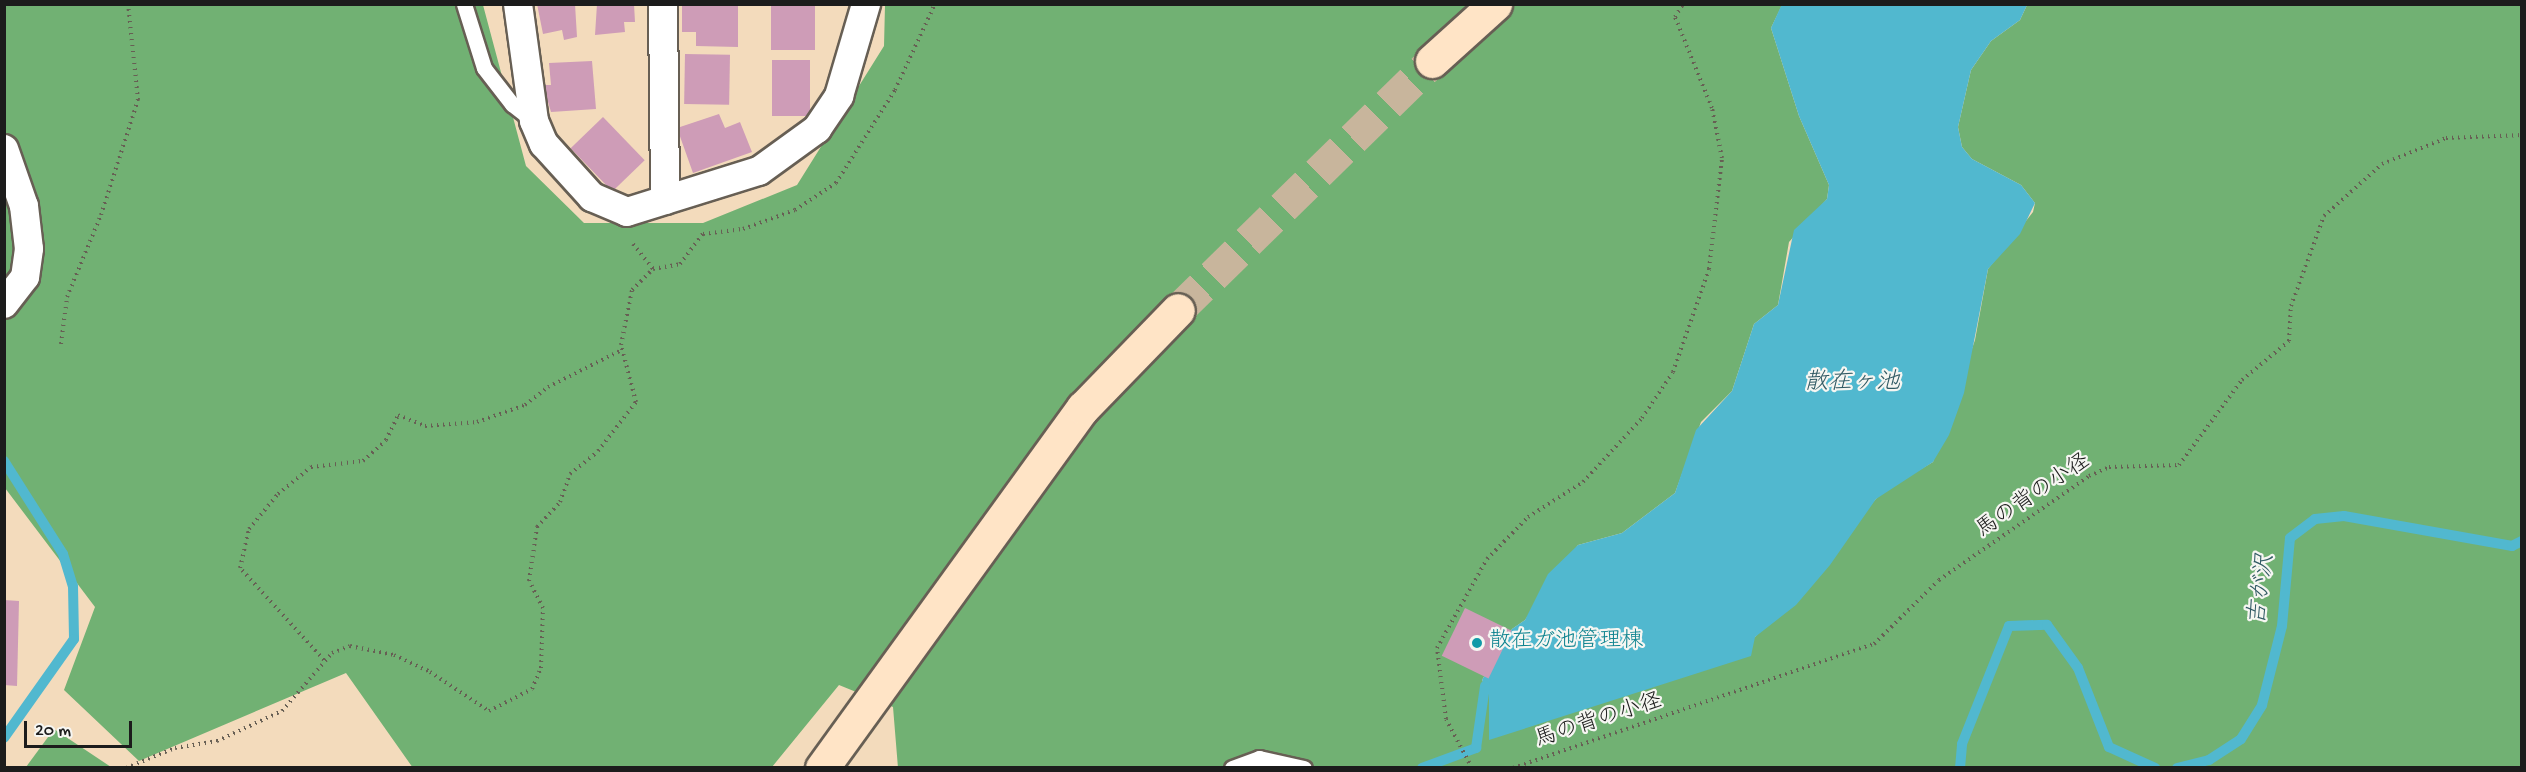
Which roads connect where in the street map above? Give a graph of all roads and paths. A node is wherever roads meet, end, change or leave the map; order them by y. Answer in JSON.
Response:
{"nodes":[{"id":1,"x":128,"y":4,"type":"edge"},
{"id":2,"x":465,"y":4,"type":"edge"},
{"id":3,"x":518,"y":4,"type":"edge"},
{"id":4,"x":663,"y":4,"type":"edge"},
{"id":5,"x":866,"y":4,"type":"edge"},
{"id":6,"x":935,"y":4,"type":"edge"},
{"id":7,"x":1495,"y":4,"type":"edge"},
{"id":8,"x":1683,"y":4,"type":"edge"},
{"id":9,"x":1432,"y":61,"type":"tunnel mouth"},
{"id":10,"x":534,"y":121,"type":"junction"},
{"id":11,"x":2522,"y":135,"type":"edge"},
{"id":12,"x":4,"y":149,"type":"edge"},
{"id":13,"x":665,"y":200,"type":"junction"},
{"id":14,"x":4,"y":304,"type":"edge"},
{"id":15,"x":1178,"y":309,"type":"tunnel mouth"},
{"id":16,"x":61,"y":344,"type":"dead end"},
{"id":17,"x":622,"y":350,"type":"junction"},
{"id":18,"x":324,"y":660,"type":"junction"},
{"id":19,"x":126,"y":768,"type":"edge"},
{"id":20,"x":822,"y":768,"type":"edge"},
{"id":21,"x":1232,"y":768,"type":"edge"},
{"id":22,"x":1304,"y":768,"type":"edge"},
{"id":23,"x":1472,"y":768,"type":"edge"},
{"id":24,"x":1513,"y":768,"type":"edge"}],
"edges":[{"from":1,"to":16,"type":"path"},
{"from":2,"to":10,"type":"lane"},
{"from":3,"to":10,"type":"street"},
{"from":4,"to":13,"type":"street"},
{"from":5,"to":13,"type":"street"},
{"from":6,"to":17,"type":"path"},
{"from":7,"to":9,"type":"street"},
{"from":8,"to":23,"type":"path"},
{"from":10,"to":13,"type":"street"},
{"from":11,"to":24,"type":"path","name":"馬の背の小径"},
{"from":12,"to":14,"type":"street"},
{"from":15,"to":20,"type":"street"},
{"from":17,"to":18,"type":"path"},
{"from":17,"to":18,"type":"path"},
{"from":18,"to":19,"type":"path"},
{"from":21,"to":22,"type":"lane"}]}
